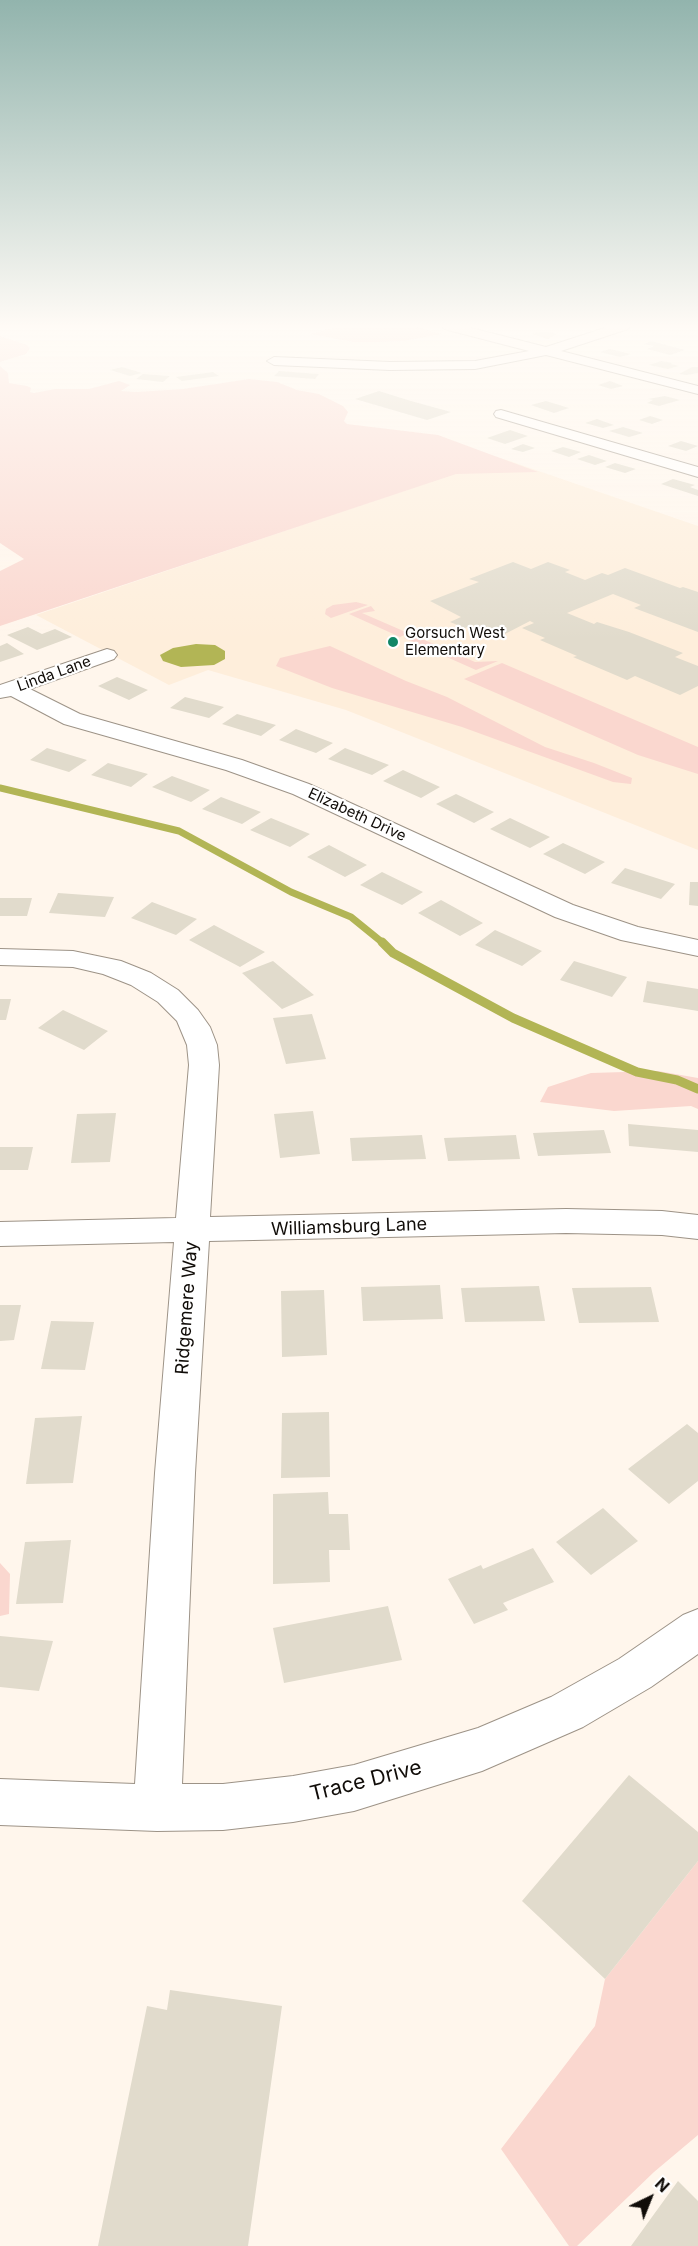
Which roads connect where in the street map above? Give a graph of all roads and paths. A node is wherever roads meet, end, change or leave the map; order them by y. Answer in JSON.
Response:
{"nodes":[{"id":1,"x":558,"y":431,"type":"edge"},
{"id":2,"x":698,"y":472,"type":"edge"},
{"id":3,"x":108,"y":655,"type":"dead end"},
{"id":4,"x":6,"y":691,"type":"edge"},
{"id":5,"x":698,"y":948,"type":"edge"},
{"id":6,"x":0,"y":957,"type":"edge"},
{"id":7,"x":698,"y":1227,"type":"edge"},
{"id":8,"x":192,"y":1231,"type":"junction"},
{"id":9,"x":0,"y":1234,"type":"edge"},
{"id":10,"x":698,"y":1629,"type":"edge"},
{"id":11,"x":0,"y":1802,"type":"edge"},
{"id":12,"x":157,"y":1808,"type":"junction"}],
"edges":[{"from":1,"to":2,"type":"street"},
{"from":3,"to":4,"type":"street","name":"Linda Lane"},
{"from":4,"to":5,"type":"street","name":"Elizabeth Drive"},
{"from":6,"to":8,"type":"street","name":"Ridgemere Way"},
{"from":7,"to":8,"type":"street","name":"Williamsburg Lane"},
{"from":8,"to":9,"type":"street","name":"Williamsburg Lane"},
{"from":8,"to":12,"type":"street","name":"Ridgemere Way"},
{"from":10,"to":12,"type":"street","name":"Trace Drive"},
{"from":11,"to":12,"type":"street","name":"Trace Drive"}]}
